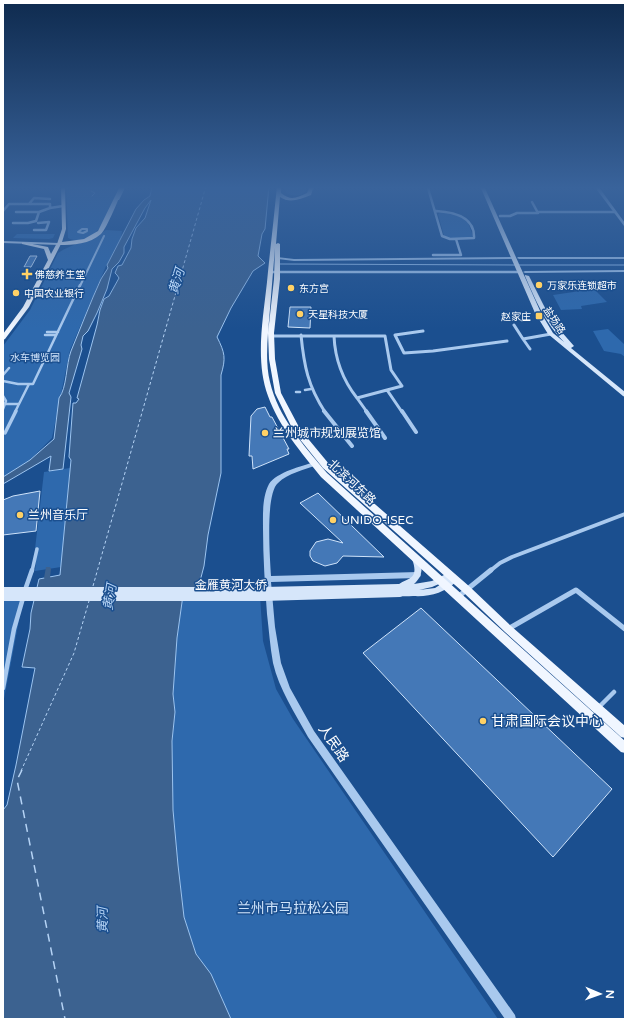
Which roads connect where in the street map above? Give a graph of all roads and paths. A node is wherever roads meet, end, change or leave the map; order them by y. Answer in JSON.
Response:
{"nodes":[{"id":1,"x":62,"y":234,"type":"edge"},
{"id":2,"x":98,"y":234,"type":"edge"},
{"id":3,"x":276,"y":234,"type":"edge"},
{"id":4,"x":280,"y":234,"type":"edge"},
{"id":5,"x":441,"y":234,"type":"edge"},
{"id":6,"x":474,"y":234,"type":"edge"},
{"id":7,"x":505,"y":234,"type":"edge"},
{"id":8,"x":507,"y":234,"type":"edge"},
{"id":9,"x":104,"y":236,"type":"dead end"},
{"id":10,"x":456,"y":239,"type":"junction"},
{"id":11,"x":3,"y":242,"type":"edge"},
{"id":12,"x":24,"y":243,"type":"junction"},
{"id":13,"x":59,"y":244,"type":"junction"},
{"id":14,"x":433,"y":255,"type":"dead end"},
{"id":15,"x":625,"y":258,"type":"edge"},
{"id":16,"x":278,"y":259,"type":"junction"},
{"id":17,"x":517,"y":259,"type":"junction"},
{"id":18,"x":51,"y":260,"type":"junction"},
{"id":19,"x":522,"y":270,"type":"junction"},
{"id":20,"x":273,"y":271,"type":"junction"},
{"id":21,"x":625,"y":272,"type":"edge"},
{"id":22,"x":514,"y":325,"type":"dead end"},
{"id":23,"x":423,"y":331,"type":"dead end"},
{"id":24,"x":46,"y":333,"type":"dead end"},
{"id":25,"x":57,"y":333,"type":"junction"},
{"id":26,"x":551,"y":334,"type":"junction"},
{"id":27,"x":301,"y":335,"type":"junction"},
{"id":28,"x":271,"y":336,"type":"junction"},
{"id":29,"x":334,"y":336,"type":"junction"},
{"id":30,"x":3,"y":338,"type":"edge"},
{"id":31,"x":523,"y":339,"type":"junction"},
{"id":32,"x":507,"y":341,"type":"dead end"},
{"id":33,"x":530,"y":349,"type":"dead end"},
{"id":34,"x":9,"y":368,"type":"dead end"},
{"id":35,"x":3,"y":375,"type":"edge"},
{"id":36,"x":3,"y":381,"type":"edge"},
{"id":37,"x":29,"y":384,"type":"junction"},
{"id":38,"x":311,"y":389,"type":"junction"},
{"id":39,"x":305,"y":390,"type":"dead end"},
{"id":40,"x":386,"y":390,"type":"junction"},
{"id":41,"x":625,"y":390,"type":"edge"},
{"id":42,"x":625,"y":395,"type":"edge"},
{"id":43,"x":3,"y":396,"type":"edge"},
{"id":44,"x":357,"y":398,"type":"junction"},
{"id":45,"x":5,"y":404,"type":"junction"},
{"id":46,"x":19,"y":404,"type":"junction"},
{"id":47,"x":3,"y":409,"type":"edge"},
{"id":48,"x":416,"y":432,"type":"dead end"},
{"id":49,"x":5,"y":433,"type":"dead end"},
{"id":50,"x":385,"y":438,"type":"dead end"},
{"id":51,"x":352,"y":446,"type":"dead end"},
{"id":52,"x":315,"y":464,"type":"junction"},
{"id":53,"x":625,"y":514,"type":"edge"},
{"id":54,"x":37,"y":549,"type":"dead end"},
{"id":55,"x":416,"y":559,"type":"junction"},
{"id":56,"x":418,"y":575,"type":"junction"},
{"id":57,"x":268,"y":580,"type":"junction"},
{"id":58,"x":448,"y":581,"type":"junction"},
{"id":59,"x":399,"y":590,"type":"junction"},
{"id":60,"x":3,"y":591,"type":"edge"},
{"id":61,"x":463,"y":593,"type":"junction"},
{"id":62,"x":3,"y":597,"type":"edge"},
{"id":63,"x":625,"y":629,"type":"edge"},
{"id":64,"x":508,"y":630,"type":"junction"},
{"id":65,"x":3,"y":688,"type":"edge"},
{"id":66,"x":614,"y":692,"type":"dead end"},
{"id":67,"x":597,"y":709,"type":"junction"},
{"id":68,"x":625,"y":733,"type":"edge"},
{"id":69,"x":625,"y":748,"type":"edge"},
{"id":70,"x":511,"y":1019,"type":"edge"}],
"edges":[{"from":1,"to":13,"type":"highway"},
{"from":2,"to":13,"type":"highway"},
{"from":3,"to":20,"type":"main road","name":"北滨河东路"},
{"from":4,"to":16,"type":"main road","name":"北滨河东路"},
{"from":5,"to":10,"type":"street"},
{"from":6,"to":10,"type":"street"},
{"from":7,"to":17,"type":"main road","name":"盐场路"},
{"from":8,"to":17,"type":"main road","name":"盐场路"},
{"from":9,"to":25,"type":"street"},
{"from":10,"to":14,"type":"street"},
{"from":11,"to":12,"type":"main road"},
{"from":12,"to":13,"type":"main road"},
{"from":12,"to":18,"type":"main road"},
{"from":13,"to":18,"type":"main road"},
{"from":15,"to":17,"type":"street"},
{"from":16,"to":17,"type":"street"},
{"from":16,"to":20,"type":"main road","name":"北滨河东路"},
{"from":17,"to":19,"type":"main road","name":"盐场路"},
{"from":18,"to":30,"type":"main road"},
{"from":19,"to":20,"type":"street"},
{"from":19,"to":21,"type":"street"},
{"from":19,"to":26,"type":"main road","name":"盐场路"},
{"from":19,"to":41,"type":"main road","name":"盐场路"},
{"from":20,"to":28,"type":"main road","name":"北滨河东路"},
{"from":20,"to":52,"type":"main road","name":"北滨河东路"},
{"from":22,"to":31,"type":"street"},
{"from":23,"to":32,"type":"street"},
{"from":24,"to":25,"type":"street"},
{"from":25,"to":37,"type":"street"},
{"from":26,"to":31,"type":"street"},
{"from":26,"to":42,"type":"main road","name":"盐场路"},
{"from":27,"to":28,"type":"street"},
{"from":27,"to":29,"type":"street"},
{"from":27,"to":38,"type":"street"},
{"from":28,"to":58,"type":"main road","name":"北滨河东路"},
{"from":29,"to":40,"type":"street"},
{"from":29,"to":44,"type":"street"},
{"from":31,"to":33,"type":"street"},
{"from":34,"to":35,"type":"street"},
{"from":36,"to":37,"type":"street"},
{"from":37,"to":46,"type":"street"},
{"from":38,"to":39,"type":"street"},
{"from":38,"to":51,"type":"street"},
{"from":40,"to":44,"type":"street"},
{"from":40,"to":48,"type":"street"},
{"from":43,"to":45,"type":"street"},
{"from":44,"to":50,"type":"street"},
{"from":45,"to":46,"type":"street"},
{"from":45,"to":47,"type":"street"},
{"from":46,"to":49,"type":"street"},
{"from":52,"to":55,"type":"main road","name":"北滨河东路"},
{"from":52,"to":57,"type":"street","name":"人民路"},
{"from":53,"to":61,"type":"street"},
{"from":54,"to":65,"type":"street"},
{"from":55,"to":56,"type":"main road"},
{"from":55,"to":58,"type":"main road","name":"北滨河东路"},
{"from":56,"to":57,"type":"street"},
{"from":56,"to":59,"type":"main road"},
{"from":57,"to":70,"type":"street","name":"人民路"},
{"from":58,"to":59,"type":"main road","name":"金雁黄河大侨"},
{"from":58,"to":61,"type":"main road","name":"北滨河东路"},
{"from":59,"to":60,"type":"main road","name":"金雁黄河大侨","bridge":true},
{"from":59,"to":62,"type":"main road","name":"金雁黄河大侨","bridge":true},
{"from":61,"to":64,"type":"main road","name":"北滨河东路"},
{"from":61,"to":69,"type":"main road","name":"北滨河东路"},
{"from":63,"to":64,"type":"street"},
{"from":64,"to":67,"type":"main road","name":"北滨河东路"},
{"from":66,"to":67,"type":"street"},
{"from":67,"to":68,"type":"main road","name":"北滨河东路"}]}
